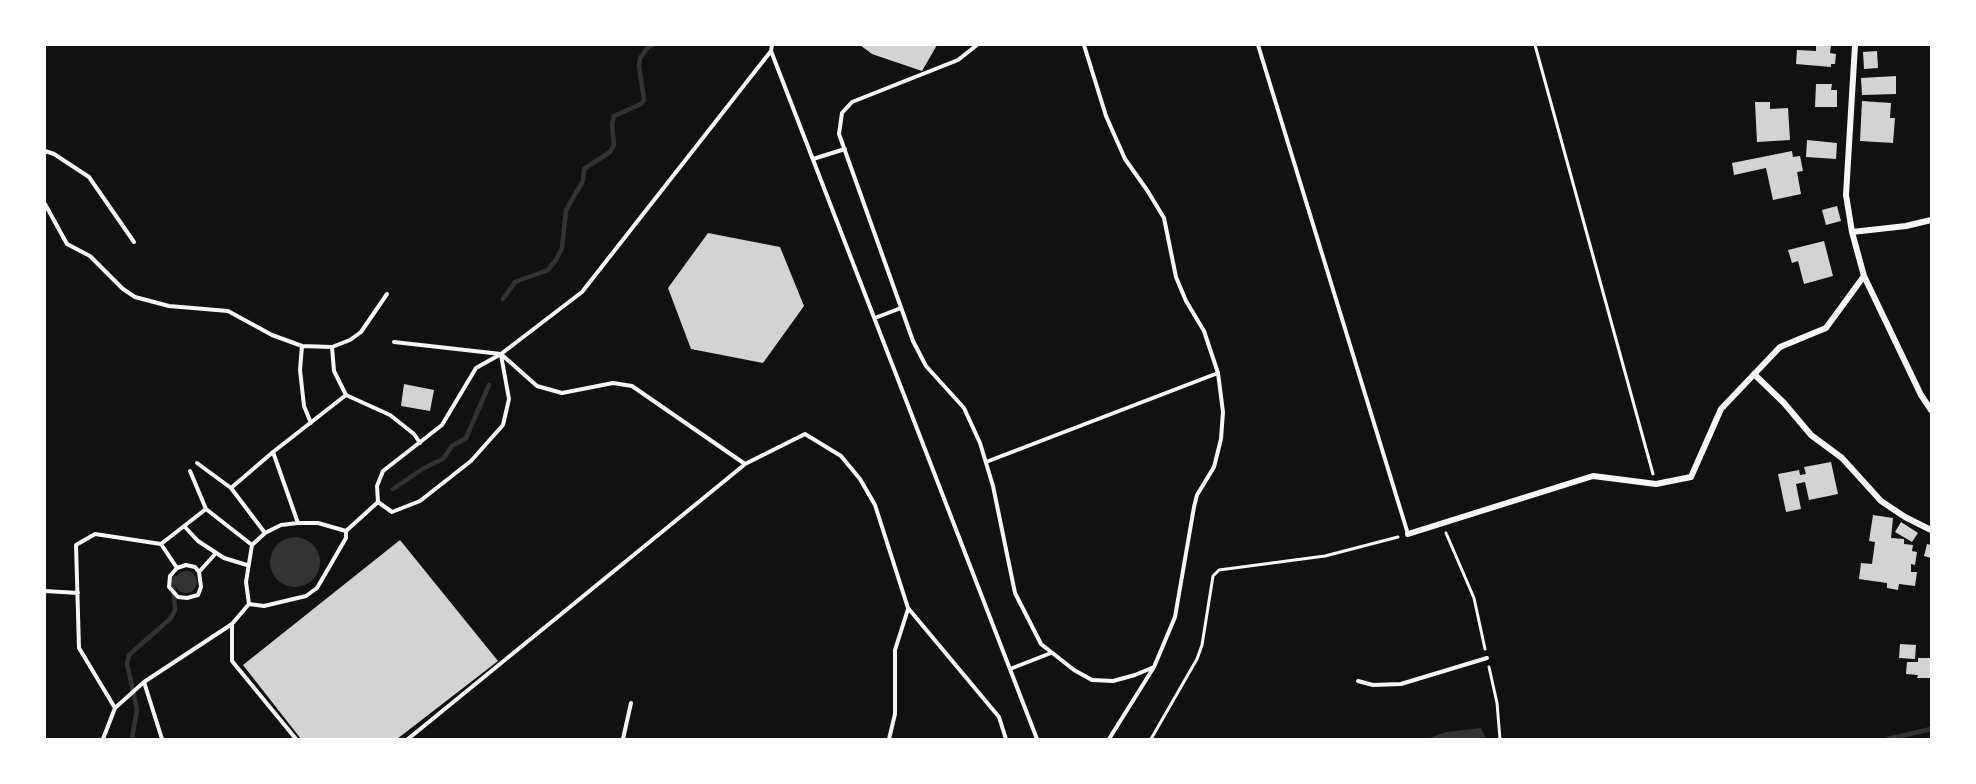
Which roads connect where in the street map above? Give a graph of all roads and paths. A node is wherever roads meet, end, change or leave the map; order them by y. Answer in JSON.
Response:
{"nodes":[{"id":1,"x":772,"y":45,"type":"edge"},
{"id":2,"x":977,"y":45,"type":"edge"},
{"id":3,"x":1084,"y":45,"type":"edge"},
{"id":4,"x":1258,"y":45,"type":"edge"},
{"id":5,"x":1535,"y":45,"type":"edge"},
{"id":6,"x":1855,"y":45,"type":"edge"},
{"id":7,"x":771,"y":51,"type":"junction"},
{"id":8,"x":845,"y":149,"type":"junction"},
{"id":9,"x":45,"y":152,"type":"edge"},
{"id":10,"x":813,"y":159,"type":"junction"},
{"id":11,"x":45,"y":204,"type":"edge"},
{"id":12,"x":1931,"y":220,"type":"edge"},
{"id":13,"x":1852,"y":232,"type":"junction"},
{"id":14,"x":134,"y":242,"type":"dead end"},
{"id":15,"x":1864,"y":276,"type":"junction"},
{"id":16,"x":387,"y":294,"type":"dead end"},
{"id":17,"x":902,"y":308,"type":"junction"},
{"id":18,"x":875,"y":318,"type":"junction"},
{"id":19,"x":394,"y":342,"type":"dead end"},
{"id":20,"x":302,"y":346,"type":"junction"},
{"id":21,"x":332,"y":347,"type":"junction"},
{"id":22,"x":501,"y":354,"type":"junction"},
{"id":23,"x":1218,"y":373,"type":"junction"},
{"id":24,"x":1754,"y":374,"type":"junction"},
{"id":25,"x":346,"y":395,"type":"junction"},
{"id":26,"x":1931,"y":410,"type":"edge"},
{"id":27,"x":311,"y":423,"type":"junction"},
{"id":28,"x":420,"y":443,"type":"junction"},
{"id":29,"x":273,"y":452,"type":"junction"},
{"id":30,"x":986,"y":462,"type":"junction"},
{"id":31,"x":197,"y":463,"type":"dead end"},
{"id":32,"x":745,"y":464,"type":"junction"},
{"id":33,"x":190,"y":471,"type":"dead end"},
{"id":34,"x":1656,"y":484,"type":"junction"},
{"id":35,"x":231,"y":488,"type":"junction"},
{"id":36,"x":378,"y":502,"type":"junction"},
{"id":37,"x":206,"y":509,"type":"junction"},
{"id":38,"x":298,"y":523,"type":"junction"},
{"id":39,"x":1442,"y":524,"type":"junction"},
{"id":40,"x":184,"y":526,"type":"junction"},
{"id":41,"x":1931,"y":530,"type":"edge"},
{"id":42,"x":346,"y":531,"type":"junction"},
{"id":43,"x":265,"y":533,"type":"junction"},
{"id":44,"x":1408,"y":534,"type":"junction"},
{"id":45,"x":161,"y":544,"type":"junction"},
{"id":46,"x":252,"y":545,"type":"junction"},
{"id":47,"x":216,"y":553,"type":"junction"},
{"id":48,"x":247,"y":565,"type":"junction"},
{"id":49,"x":177,"y":568,"type":"junction"},
{"id":50,"x":199,"y":572,"type":"junction"},
{"id":51,"x":45,"y":591,"type":"edge"},
{"id":52,"x":78,"y":593,"type":"junction"},
{"id":53,"x":249,"y":604,"type":"junction"},
{"id":54,"x":908,"y":608,"type":"junction"},
{"id":55,"x":232,"y":624,"type":"junction"},
{"id":56,"x":1052,"y":652,"type":"junction"},
{"id":57,"x":1487,"y":658,"type":"junction"},
{"id":58,"x":1154,"y":667,"type":"junction"},
{"id":59,"x":1010,"y":669,"type":"junction"},
{"id":60,"x":1358,"y":681,"type":"dead end"},
{"id":61,"x":144,"y":682,"type":"junction"},
{"id":62,"x":631,"y":704,"type":"dead end"},
{"id":63,"x":115,"y":708,"type":"junction"},
{"id":64,"x":103,"y":739,"type":"edge"},
{"id":65,"x":162,"y":739,"type":"edge"},
{"id":66,"x":296,"y":739,"type":"edge"},
{"id":67,"x":408,"y":739,"type":"edge"},
{"id":68,"x":623,"y":739,"type":"edge"},
{"id":69,"x":889,"y":739,"type":"edge"},
{"id":70,"x":1006,"y":739,"type":"edge"},
{"id":71,"x":1037,"y":739,"type":"edge"},
{"id":72,"x":1109,"y":739,"type":"edge"},
{"id":73,"x":1151,"y":739,"type":"edge"},
{"id":74,"x":1500,"y":739,"type":"edge"}],
"edges":[{"from":1,"to":7,"type":"lane"},
{"from":2,"to":8,"type":"lane"},
{"from":3,"to":23,"type":"lane"},
{"from":4,"to":44,"type":"lane"},
{"from":5,"to":34,"type":"path"},
{"from":6,"to":13,"type":"street"},
{"from":7,"to":10,"type":"lane"},
{"from":7,"to":22,"type":"lane"},
{"from":8,"to":10,"type":"lane"},
{"from":8,"to":17,"type":"lane"},
{"from":9,"to":14,"type":"lane"},
{"from":10,"to":18,"type":"lane"},
{"from":11,"to":20,"type":"lane"},
{"from":12,"to":13,"type":"street"},
{"from":13,"to":15,"type":"street"},
{"from":15,"to":24,"type":"street"},
{"from":15,"to":26,"type":"street"},
{"from":16,"to":21,"type":"lane"},
{"from":17,"to":18,"type":"lane"},
{"from":17,"to":30,"type":"lane"},
{"from":18,"to":59,"type":"lane"},
{"from":19,"to":22,"type":"lane"},
{"from":20,"to":21,"type":"lane"},
{"from":20,"to":27,"type":"lane"},
{"from":21,"to":25,"type":"lane"},
{"from":22,"to":28,"type":"lane"},
{"from":22,"to":32,"type":"lane"},
{"from":22,"to":36,"type":"lane"},
{"from":23,"to":30,"type":"lane"},
{"from":23,"to":58,"type":"lane"},
{"from":24,"to":34,"type":"street"},
{"from":24,"to":41,"type":"street"},
{"from":25,"to":27,"type":"lane"},
{"from":25,"to":28,"type":"lane"},
{"from":27,"to":29,"type":"lane"},
{"from":28,"to":36,"type":"lane"},
{"from":29,"to":35,"type":"lane"},
{"from":29,"to":38,"type":"lane"},
{"from":30,"to":56,"type":"lane"},
{"from":31,"to":35,"type":"lane"},
{"from":32,"to":54,"type":"lane"},
{"from":32,"to":67,"type":"lane"},
{"from":33,"to":37,"type":"lane"},
{"from":34,"to":39,"type":"street"},
{"from":35,"to":43,"type":"lane"},
{"from":36,"to":42,"type":"lane"},
{"from":37,"to":40,"type":"lane"},
{"from":37,"to":46,"type":"lane"},
{"from":38,"to":42,"type":"lane"},
{"from":38,"to":43,"type":"lane"},
{"from":39,"to":44,"type":"street"},
{"from":39,"to":57,"type":"path"},
{"from":40,"to":45,"type":"lane"},
{"from":40,"to":47,"type":"lane"},
{"from":42,"to":53,"type":"lane"},
{"from":43,"to":46,"type":"lane"},
{"from":44,"to":73,"type":"path"},
{"from":45,"to":49,"type":"lane"},
{"from":45,"to":52,"type":"lane"},
{"from":46,"to":48,"type":"lane"},
{"from":47,"to":48,"type":"lane"},
{"from":47,"to":50,"type":"lane"},
{"from":48,"to":53,"type":"lane"},
{"from":49,"to":50,"type":"lane"},
{"from":49,"to":50,"type":"lane"},
{"from":51,"to":52,"type":"lane"},
{"from":52,"to":63,"type":"lane"},
{"from":53,"to":55,"type":"lane"},
{"from":54,"to":69,"type":"lane"},
{"from":54,"to":70,"type":"lane"},
{"from":55,"to":61,"type":"lane"},
{"from":55,"to":66,"type":"lane"},
{"from":56,"to":58,"type":"lane"},
{"from":56,"to":59,"type":"lane"},
{"from":57,"to":60,"type":"lane"},
{"from":57,"to":74,"type":"path"},
{"from":58,"to":72,"type":"lane"},
{"from":59,"to":71,"type":"lane"},
{"from":61,"to":63,"type":"lane"},
{"from":61,"to":65,"type":"lane"},
{"from":62,"to":68,"type":"lane"},
{"from":63,"to":64,"type":"lane"}]}
